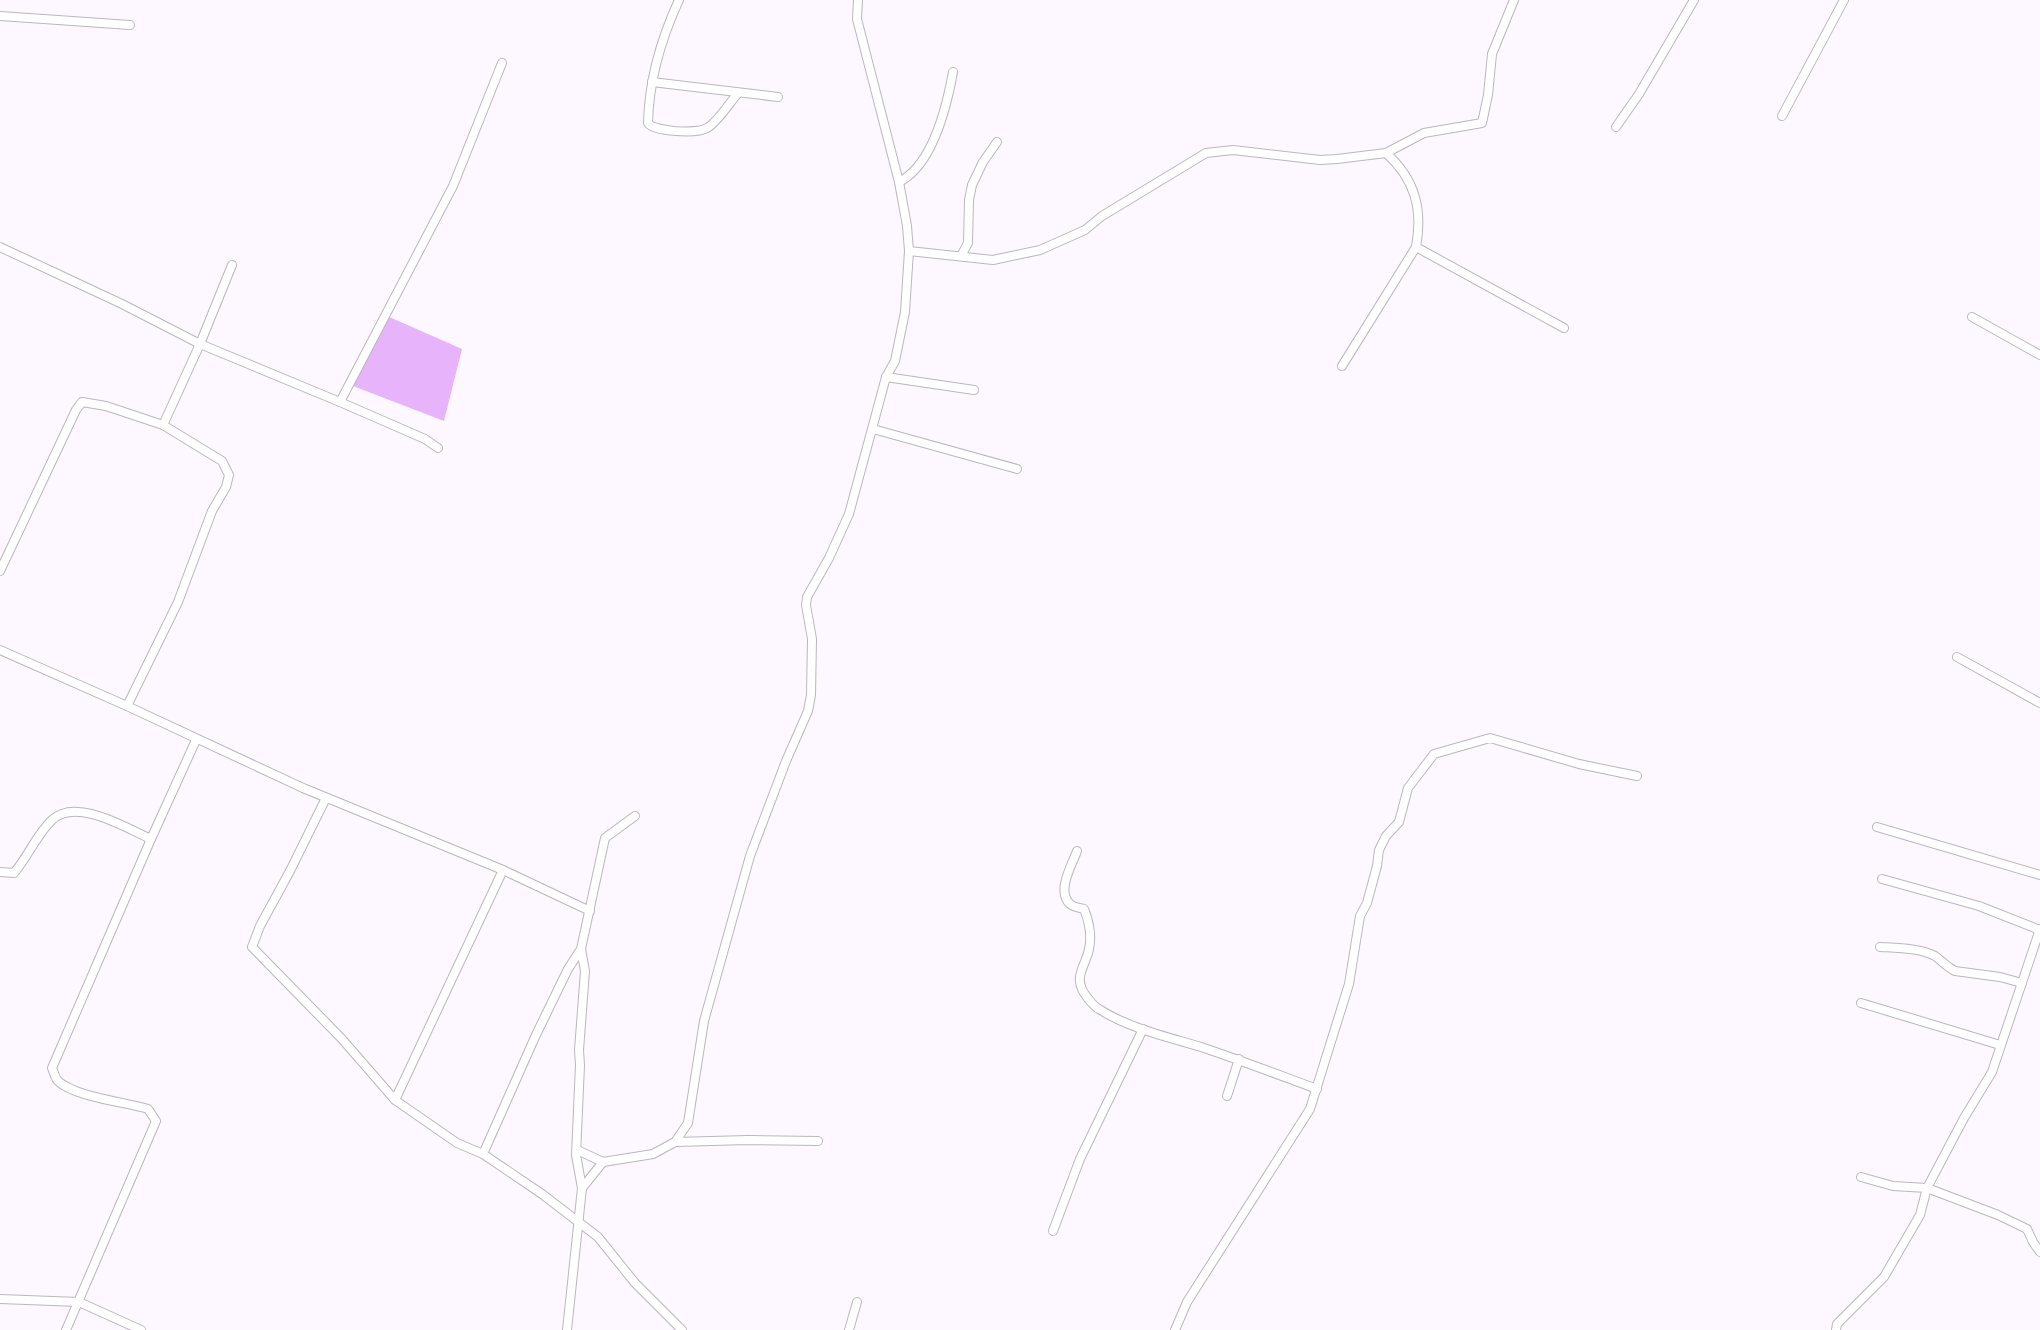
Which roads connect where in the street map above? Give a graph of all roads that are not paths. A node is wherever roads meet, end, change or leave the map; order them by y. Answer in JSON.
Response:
{"nodes":[{"id":1,"x":680,"y":0,"type":"edge"},
{"id":2,"x":858,"y":0,"type":"edge"},
{"id":3,"x":1514,"y":0,"type":"edge"},
{"id":4,"x":1694,"y":0,"type":"edge"},
{"id":5,"x":1844,"y":0,"type":"edge"},
{"id":6,"x":0,"y":16,"type":"edge"},
{"id":7,"x":130,"y":25,"type":"dead end"},
{"id":8,"x":502,"y":63,"type":"dead end"},
{"id":9,"x":954,"y":72,"type":"dead end"},
{"id":10,"x":652,"y":82,"type":"junction"},
{"id":11,"x":738,"y":93,"type":"junction"},
{"id":12,"x":778,"y":97,"type":"dead end"},
{"id":13,"x":1782,"y":116,"type":"dead end"},
{"id":14,"x":1616,"y":127,"type":"dead end"},
{"id":15,"x":997,"y":142,"type":"dead end"},
{"id":16,"x":1386,"y":153,"type":"junction"},
{"id":17,"x":899,"y":182,"type":"junction"},
{"id":18,"x":0,"y":246,"type":"edge"},
{"id":19,"x":1416,"y":247,"type":"junction"},
{"id":20,"x":909,"y":250,"type":"junction"},
{"id":21,"x":961,"y":256,"type":"junction"},
{"id":22,"x":232,"y":265,"type":"dead end"},
{"id":23,"x":1972,"y":317,"type":"dead end"},
{"id":24,"x":1564,"y":328,"type":"dead end"},
{"id":25,"x":200,"y":344,"type":"junction"},
{"id":26,"x":2040,"y":355,"type":"edge"},
{"id":27,"x":1341,"y":366,"type":"dead end"},
{"id":28,"x":886,"y":377,"type":"junction"},
{"id":29,"x":975,"y":390,"type":"dead end"},
{"id":30,"x":340,"y":402,"type":"junction"},
{"id":31,"x":163,"y":425,"type":"junction"},
{"id":32,"x":873,"y":429,"type":"junction"},
{"id":33,"x":438,"y":448,"type":"dead end"},
{"id":34,"x":1017,"y":469,"type":"dead end"},
{"id":35,"x":0,"y":571,"type":"edge"},
{"id":36,"x":0,"y":650,"type":"edge"},
{"id":37,"x":1956,"y":657,"type":"dead end"},
{"id":38,"x":2040,"y":703,"type":"edge"},
{"id":39,"x":127,"y":706,"type":"junction"},
{"id":40,"x":196,"y":740,"type":"junction"},
{"id":41,"x":1637,"y":776,"type":"dead end"},
{"id":42,"x":326,"y":798,"type":"junction"},
{"id":43,"x":635,"y":816,"type":"dead end"},
{"id":44,"x":1876,"y":827,"type":"dead end"},
{"id":45,"x":151,"y":839,"type":"junction"},
{"id":46,"x":1077,"y":851,"type":"dead end"},
{"id":47,"x":503,"y":870,"type":"junction"},
{"id":48,"x":0,"y":872,"type":"edge"},
{"id":49,"x":2040,"y":875,"type":"edge"},
{"id":50,"x":1882,"y":879,"type":"dead end"},
{"id":51,"x":590,"y":911,"type":"junction"},
{"id":52,"x":2040,"y":929,"type":"edge"},
{"id":53,"x":1880,"y":947,"type":"dead end"},
{"id":54,"x":581,"y":949,"type":"junction"},
{"id":55,"x":2022,"y":983,"type":"junction"},
{"id":56,"x":1861,"y":1003,"type":"dead end"},
{"id":57,"x":1143,"y":1029,"type":"junction"},
{"id":58,"x":2001,"y":1045,"type":"junction"},
{"id":59,"x":1239,"y":1059,"type":"junction"},
{"id":60,"x":1317,"y":1089,"type":"junction"},
{"id":61,"x":1227,"y":1096,"type":"dead end"},
{"id":62,"x":395,"y":1100,"type":"junction"},
{"id":63,"x":818,"y":1141,"type":"dead end"},
{"id":64,"x":675,"y":1142,"type":"junction"},
{"id":65,"x":577,"y":1150,"type":"junction"},
{"id":66,"x":483,"y":1155,"type":"junction"},
{"id":67,"x":603,"y":1162,"type":"junction"},
{"id":68,"x":1861,"y":1177,"type":"dead end"},
{"id":69,"x":582,"y":1188,"type":"junction"},
{"id":70,"x":1927,"y":1188,"type":"junction"},
{"id":71,"x":577,"y":1222,"type":"junction"},
{"id":72,"x":1053,"y":1231,"type":"dead end"},
{"id":73,"x":2040,"y":1252,"type":"edge"},
{"id":74,"x":0,"y":1299,"type":"edge"},
{"id":75,"x":79,"y":1302,"type":"junction"},
{"id":76,"x":857,"y":1302,"type":"dead end"},
{"id":77,"x":66,"y":1330,"type":"edge"},
{"id":78,"x":141,"y":1330,"type":"edge"},
{"id":79,"x":567,"y":1330,"type":"edge"},
{"id":80,"x":682,"y":1330,"type":"edge"},
{"id":81,"x":849,"y":1330,"type":"edge"},
{"id":82,"x":1175,"y":1330,"type":"edge"},
{"id":83,"x":1836,"y":1330,"type":"edge"}],
"edges":[{"from":1,"to":10,"type":"street"},
{"from":2,"to":17,"type":"street"},
{"from":3,"to":16,"type":"street"},
{"from":4,"to":14,"type":"street"},
{"from":5,"to":13,"type":"street"},
{"from":6,"to":7,"type":"street"},
{"from":8,"to":30,"type":"street"},
{"from":9,"to":17,"type":"street"},
{"from":10,"to":11,"type":"street"},
{"from":10,"to":11,"type":"street"},
{"from":11,"to":12,"type":"street"},
{"from":15,"to":21,"type":"street"},
{"from":16,"to":19,"type":"street"},
{"from":16,"to":21,"type":"street"},
{"from":17,"to":20,"type":"street"},
{"from":18,"to":25,"type":"street"},
{"from":19,"to":24,"type":"street"},
{"from":19,"to":27,"type":"street"},
{"from":20,"to":21,"type":"street"},
{"from":20,"to":28,"type":"street"},
{"from":22,"to":25,"type":"street"},
{"from":23,"to":26,"type":"street"},
{"from":25,"to":30,"type":"street"},
{"from":25,"to":31,"type":"street"},
{"from":28,"to":29,"type":"street"},
{"from":28,"to":32,"type":"street"},
{"from":30,"to":33,"type":"street"},
{"from":31,"to":35,"type":"street"},
{"from":31,"to":39,"type":"street"},
{"from":32,"to":34,"type":"street"},
{"from":32,"to":64,"type":"street"},
{"from":36,"to":39,"type":"street"},
{"from":37,"to":38,"type":"street"},
{"from":39,"to":40,"type":"street"},
{"from":40,"to":42,"type":"street"},
{"from":40,"to":45,"type":"street"},
{"from":41,"to":60,"type":"street"},
{"from":42,"to":47,"type":"street"},
{"from":42,"to":62,"type":"street"},
{"from":43,"to":51,"type":"street"},
{"from":44,"to":49,"type":"street"},
{"from":45,"to":48,"type":"street"},
{"from":45,"to":75,"type":"street"},
{"from":46,"to":57,"type":"street"},
{"from":47,"to":51,"type":"street"},
{"from":47,"to":62,"type":"street"},
{"from":50,"to":52,"type":"street"},
{"from":51,"to":54,"type":"street"},
{"from":52,"to":55,"type":"street"},
{"from":53,"to":55,"type":"street"},
{"from":54,"to":65,"type":"street"},
{"from":54,"to":66,"type":"street"},
{"from":55,"to":58,"type":"street"},
{"from":56,"to":58,"type":"street"},
{"from":57,"to":59,"type":"street"},
{"from":57,"to":72,"type":"street"},
{"from":58,"to":70,"type":"street"},
{"from":59,"to":60,"type":"street"},
{"from":59,"to":61,"type":"street"},
{"from":60,"to":82,"type":"street"},
{"from":62,"to":66,"type":"street"},
{"from":63,"to":64,"type":"street"},
{"from":64,"to":67,"type":"street"},
{"from":65,"to":67,"type":"street"},
{"from":65,"to":69,"type":"street"},
{"from":66,"to":71,"type":"street"},
{"from":67,"to":69,"type":"street"},
{"from":68,"to":70,"type":"street"},
{"from":69,"to":71,"type":"street"},
{"from":70,"to":73,"type":"street"},
{"from":70,"to":83,"type":"street"},
{"from":71,"to":79,"type":"street"},
{"from":71,"to":80,"type":"street"},
{"from":74,"to":75,"type":"street"},
{"from":75,"to":77,"type":"street"},
{"from":75,"to":78,"type":"street"},
{"from":76,"to":81,"type":"street"}]}
